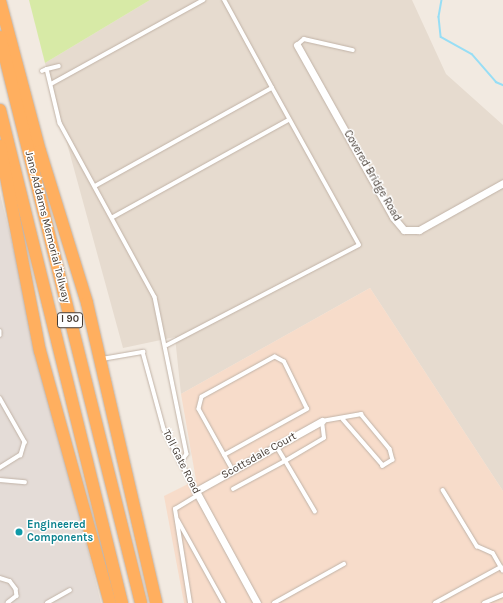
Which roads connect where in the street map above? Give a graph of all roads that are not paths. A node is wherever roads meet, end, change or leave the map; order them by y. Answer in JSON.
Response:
{"nodes":[{"id":1,"x":203,"y":0,"type":"edge"},
{"id":2,"x":224,"y":0,"type":"edge"},
{"id":3,"x":0,"y":1,"type":"edge"},
{"id":4,"x":0,"y":37,"type":"edge"},
{"id":5,"x":297,"y":45,"type":"joint"},
{"id":6,"x":353,"y":50,"type":"dead end"},
{"id":7,"x":60,"y":66,"type":"dead end"},
{"id":8,"x":47,"y":69,"type":"junction"},
{"id":9,"x":42,"y":71,"type":"dead end"},
{"id":10,"x":50,"y":84,"type":"junction"},
{"id":11,"x":272,"y":88,"type":"junction"},
{"id":12,"x":0,"y":110,"type":"edge"},
{"id":13,"x":289,"y":120,"type":"junction"},
{"id":14,"x":0,"y":146,"type":"edge"},
{"id":15,"x":503,"y":183,"type":"edge"},
{"id":16,"x":95,"y":186,"type":"junction"},
{"id":17,"x":113,"y":217,"type":"junction"},
{"id":18,"x":0,"y":331,"type":"edge"},
{"id":19,"x":0,"y":335,"type":"edge"},
{"id":20,"x":167,"y":345,"type":"junction"},
{"id":21,"x":101,"y":359,"type":"junction"},
{"id":22,"x":0,"y":398,"type":"edge"},
{"id":23,"x":343,"y":420,"type":"junction"},
{"id":24,"x":322,"y":421,"type":"junction"},
{"id":25,"x":276,"y":446,"type":"junction"},
{"id":26,"x":224,"y":455,"type":"junction"},
{"id":27,"x":285,"y":461,"type":"junction"},
{"id":28,"x":181,"y":462,"type":"junction"},
{"id":29,"x":0,"y":468,"type":"edge"},
{"id":30,"x":233,"y":470,"type":"junction"},
{"id":31,"x":0,"y":480,"type":"edge"},
{"id":32,"x":25,"y":482,"type":"dead end"},
{"id":33,"x":233,"y":489,"type":"dead end"},
{"id":34,"x":443,"y":490,"type":"dead end"},
{"id":35,"x":197,"y":493,"type":"junction"},
{"id":36,"x":315,"y":512,"type":"dead end"},
{"id":37,"x":176,"y":517,"type":"junction"},
{"id":38,"x":344,"y":564,"type":"dead end"},
{"id":39,"x":502,"y":569,"type":"edge"},
{"id":40,"x":0,"y":578,"type":"edge"},
{"id":41,"x":70,"y":590,"type":"dead end"},
{"id":42,"x":503,"y":595,"type":"edge"},
{"id":43,"x":8,"y":603,"type":"edge"},
{"id":44,"x":47,"y":603,"type":"edge"},
{"id":45,"x":110,"y":603,"type":"edge"},
{"id":46,"x":122,"y":603,"type":"edge"},
{"id":47,"x":141,"y":603,"type":"edge"},
{"id":48,"x":156,"y":603,"type":"edge"},
{"id":49,"x":190,"y":603,"type":"edge"},
{"id":50,"x":224,"y":603,"type":"edge"},
{"id":51,"x":257,"y":603,"type":"edge"},
{"id":52,"x":274,"y":603,"type":"edge"},
{"id":53,"x":435,"y":603,"type":"edge"},
{"id":54,"x":484,"y":603,"type":"edge"}],
"edges":[{"from":1,"to":10,"type":"lane"},
{"from":2,"to":11,"type":"lane"},
{"from":3,"to":21,"type":"highway"},
{"from":4,"to":47,"type":"highway","name":"Jane Addams Memorial Tollway","number":"I 90"},
{"from":5,"to":6,"type":"lane"},
{"from":5,"to":15,"type":"street","name":"Covered Bridge Road"},
{"from":7,"to":8,"type":"lane"},
{"from":8,"to":9,"type":"lane"},
{"from":8,"to":10,"type":"lane"},
{"from":10,"to":16,"type":"lane"},
{"from":11,"to":13,"type":"lane"},
{"from":11,"to":16,"type":"lane"},
{"from":12,"to":46,"type":"highway","name":"Jane Addams Memorial Tollway","number":"I 90"},
{"from":13,"to":17,"type":"lane"},
{"from":13,"to":20,"type":"lane"},
{"from":14,"to":45,"type":"highway"},
{"from":16,"to":17,"type":"lane"},
{"from":17,"to":20,"type":"lane"},
{"from":18,"to":19,"type":"lane"},
{"from":20,"to":28,"type":"lane"},
{"from":21,"to":28,"type":"lane","name":"Toll Gate Road"},
{"from":21,"to":48,"type":"highway"},
{"from":22,"to":29,"type":"lane"},
{"from":23,"to":23,"type":"lane"},
{"from":23,"to":24,"type":"lane"},
{"from":24,"to":25,"type":"street","name":"Scottsdale Court"},
{"from":24,"to":27,"type":"lane"},
{"from":25,"to":27,"type":"lane"},
{"from":25,"to":30,"type":"street","name":"Scottsdale Court"},
{"from":26,"to":26,"type":"lane"},
{"from":26,"to":30,"type":"lane"},
{"from":27,"to":33,"type":"lane"},
{"from":27,"to":36,"type":"lane"},
{"from":28,"to":35,"type":"lane","name":"Toll Gate Road"},
{"from":30,"to":35,"type":"street","name":"Scottsdale Court"},
{"from":31,"to":32,"type":"lane"},
{"from":34,"to":39,"type":"lane"},
{"from":35,"to":37,"type":"lane"},
{"from":35,"to":51,"type":"street","name":"Toll Gate Road"},
{"from":37,"to":49,"type":"lane"},
{"from":37,"to":50,"type":"lane"},
{"from":38,"to":52,"type":"lane"},
{"from":39,"to":53,"type":"lane"},
{"from":40,"to":43,"type":"lane"},
{"from":41,"to":44,"type":"lane"},
{"from":42,"to":54,"type":"lane"}]}
